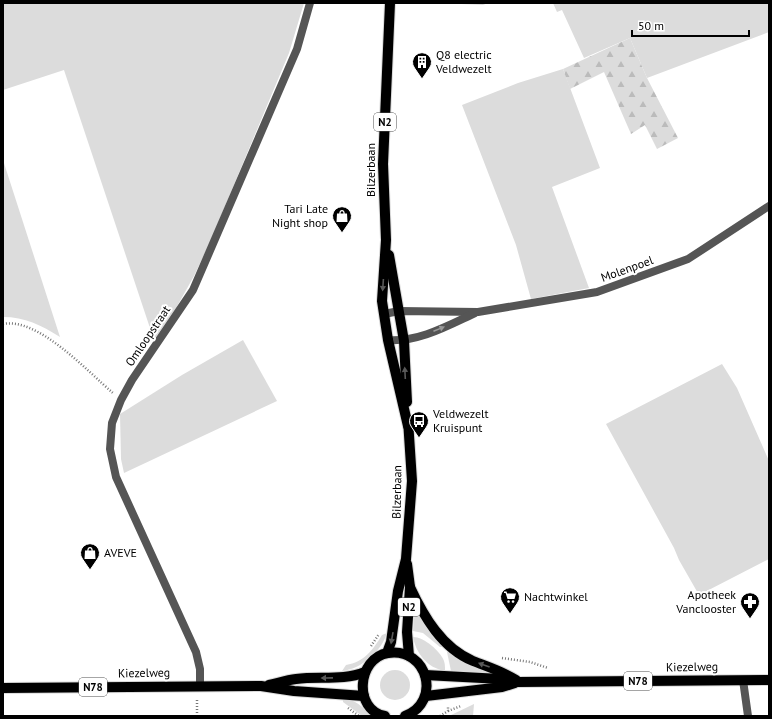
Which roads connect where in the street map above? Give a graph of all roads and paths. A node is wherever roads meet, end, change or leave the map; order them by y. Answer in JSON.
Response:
{"nodes":[{"id":1,"x":310,"y":3,"type":"edge"},
{"id":2,"x":390,"y":3,"type":"edge"},
{"id":3,"x":769,"y":206,"type":"edge"},
{"id":4,"x":386,"y":240,"type":"junction"},
{"id":5,"x":399,"y":310,"type":"junction"},
{"id":6,"x":478,"y":312,"type":"junction"},
{"id":7,"x":384,"y":314,"type":"junction"},
{"id":8,"x":3,"y":324,"type":"edge"},
{"id":9,"x":388,"y":340,"type":"junction"},
{"id":10,"x":404,"y":341,"type":"junction"},
{"id":11,"x":121,"y":400,"type":"junction"},
{"id":12,"x":408,"y":426,"type":"junction"},
{"id":13,"x":406,"y":559,"type":"junction"},
{"id":14,"x":410,"y":587,"type":"junction"},
{"id":15,"x":387,"y":653,"type":"junction"},
{"id":16,"x":409,"y":656,"type":"junction"},
{"id":17,"x":499,"y":657,"type":"dead end"},
{"id":18,"x":551,"y":670,"type":"dead end"},
{"id":19,"x":365,"y":672,"type":"junction"},
{"id":20,"x":425,"y":675,"type":"junction"},
{"id":21,"x":743,"y":680,"type":"junction"},
{"id":22,"x":769,"y":680,"type":"edge"},
{"id":23,"x":519,"y":682,"type":"junction"},
{"id":24,"x":200,"y":686,"type":"junction"},
{"id":25,"x":261,"y":686,"type":"junction"},
{"id":26,"x":3,"y":688,"type":"edge"},
{"id":27,"x":364,"y":696,"type":"junction"},
{"id":28,"x":426,"y":696,"type":"junction"},
{"id":29,"x":382,"y":716,"type":"edge"},
{"id":30,"x":405,"y":716,"type":"edge"},
{"id":31,"x":748,"y":716,"type":"edge"}],
"edges":[{"from":1,"to":11,"type":"street","name":"Omloopstraat"},
{"from":2,"to":4,"type":"main road","name":"Bilzerbaan","number":"N2"},
{"from":3,"to":6,"type":"street","name":"Molenpoel"},
{"from":4,"to":5,"type":"main road","name":"Bilzerbaan","number":"N2"},
{"from":4,"to":7,"type":"main road","name":"Bilzerbaan","number":"N2","one_way":true},
{"from":5,"to":6,"type":"street","name":"Molenpoel"},
{"from":5,"to":7,"type":"street","name":"Molenpoel"},
{"from":5,"to":10,"type":"main road","name":"Bilzerbaan","number":"N2"},
{"from":10,"to":6,"type":"street","name":"Molenpoel","one_way":true},
{"from":7,"to":9,"type":"main road","name":"Bilzerbaan","number":"N2"},
{"from":8,"to":11,"type":"path"},
{"from":9,"to":10,"type":"street","name":"Molenpoel"},
{"from":9,"to":12,"type":"main road","name":"Bilzerbaan","number":"N2"},
{"from":12,"to":10,"type":"main road","name":"Bilzerbaan","number":"N2","one_way":true},
{"from":11,"to":24,"type":"street","name":"Omloopstraat"},
{"from":12,"to":13,"type":"main road","name":"Bilzerbaan","number":"N2"},
{"from":13,"to":14,"type":"main road","name":"Bilzerbaan","number":"N2"},
{"from":13,"to":15,"type":"main road","name":"Bilzerbaan","number":"N2","one_way":true},
{"from":14,"to":16,"type":"main road","name":"Bilzerbaan","number":"N2"},
{"from":23,"to":14,"type":"main road","one_way":true},
{"from":15,"to":16,"type":"main road"},
{"from":15,"to":19,"type":"main road"},
{"from":16,"to":20,"type":"main road"},
{"from":17,"to":18,"type":"path"},
{"from":19,"to":25,"type":"main road","name":"Kiezelweg","number":"N78","one_way":true},
{"from":19,"to":27,"type":"main road"},
{"from":20,"to":23,"type":"main road","name":"Kiezelweg","number":"N78"},
{"from":20,"to":28,"type":"main road"},
{"from":21,"to":22,"type":"main road","name":"Kiezelweg","number":"N78"},
{"from":21,"to":23,"type":"main road","name":"Kiezelweg","number":"N78"},
{"from":21,"to":31,"type":"street"},
{"from":23,"to":28,"type":"main road","name":"Kiezelweg","number":"N78"},
{"from":24,"to":25,"type":"main road","name":"Kiezelweg","number":"N78"},
{"from":24,"to":26,"type":"main road","name":"Kiezelweg","number":"N78"},
{"from":25,"to":27,"type":"main road","name":"Kiezelweg","number":"N78"},
{"from":27,"to":29,"type":"main road"},
{"from":28,"to":30,"type":"main road"}]}
